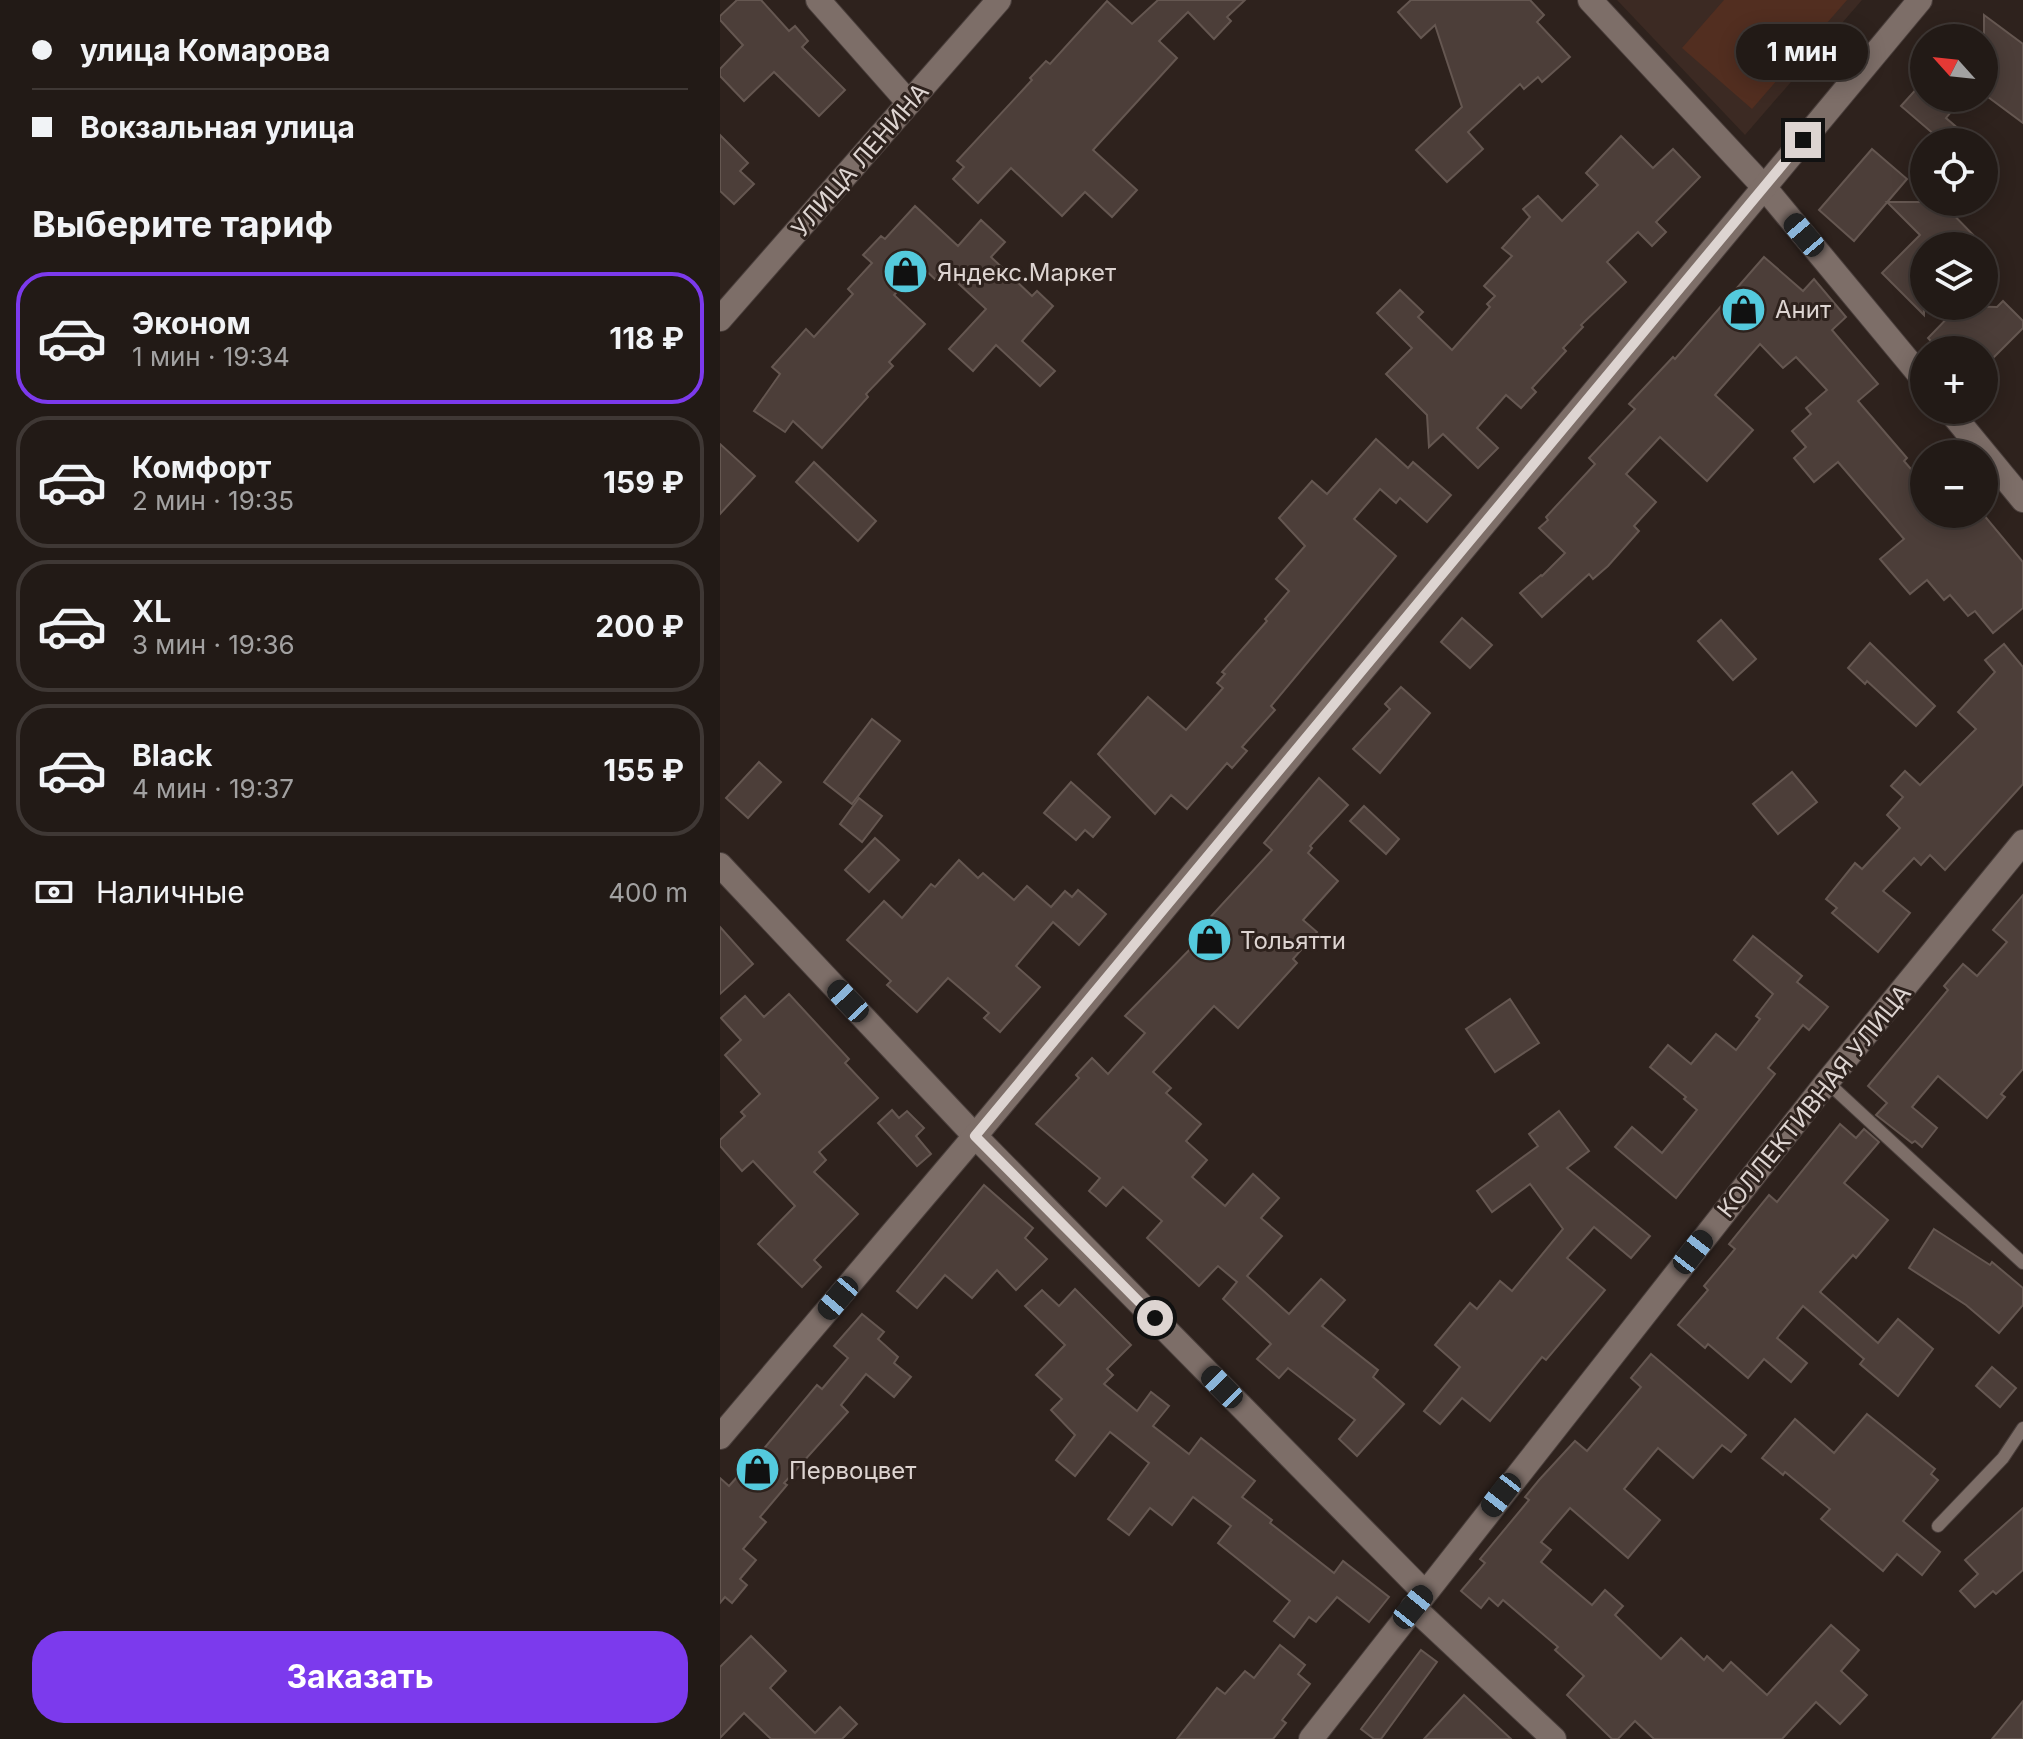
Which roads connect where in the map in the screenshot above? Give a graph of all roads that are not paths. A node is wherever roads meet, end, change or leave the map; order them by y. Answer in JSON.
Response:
{"nodes":[{"id":1,"x":818,"y":0,"type":"edge"},
{"id":2,"x":999,"y":0,"type":"edge"},
{"id":3,"x":1590,"y":0,"type":"edge"},
{"id":4,"x":1920,"y":0,"type":"edge"},
{"id":5,"x":909,"y":103,"type":"junction"},
{"id":6,"x":1764,"y":187,"type":"junction"},
{"id":7,"x":720,"y":319,"type":"edge"},
{"id":8,"x":1910,"y":363,"type":"edge"},
{"id":9,"x":1961,"y":424,"type":"edge"},
{"id":10,"x":2023,"y":500,"type":"edge"},
{"id":11,"x":2023,"y":842,"type":"edge"},
{"id":12,"x":720,"y":865,"type":"edge"},
{"id":13,"x":1827,"y":1082,"type":"junction"},
{"id":14,"x":975,"y":1136,"type":"junction"},
{"id":15,"x":2023,"y":1263,"type":"edge"},
{"id":16,"x":2023,"y":1428,"type":"edge"},
{"id":17,"x":720,"y":1437,"type":"edge"},
{"id":18,"x":1938,"y":1526,"type":"dead end"},
{"id":19,"x":1418,"y":1599,"type":"junction"},
{"id":20,"x":1311,"y":1739,"type":"edge"},
{"id":21,"x":1554,"y":1739,"type":"edge"}],
"edges":[{"from":1,"to":5,"type":"street"},
{"from":2,"to":5,"type":"street","name":"УЛИЦА ЛЕНИНА"},
{"from":3,"to":6,"type":"street"},
{"from":4,"to":6,"type":"street"},
{"from":5,"to":7,"type":"street","name":"УЛИЦА ЛЕНИНА"},
{"from":6,"to":8,"type":"street"},
{"from":6,"to":14,"type":"street"},
{"from":9,"to":10,"type":"street"},
{"from":11,"to":13,"type":"street","name":"КОЛЛЕКТИВНАЯ УЛИЦА"},
{"from":12,"to":14,"type":"street"},
{"from":13,"to":15,"type":"lane"},
{"from":13,"to":19,"type":"street","name":"КОЛЛЕКТИВНАЯ УЛИЦА"},
{"from":14,"to":17,"type":"street"},
{"from":14,"to":19,"type":"street"},
{"from":16,"to":18,"type":"lane"},
{"from":19,"to":20,"type":"street","name":"КОЛЛЕКТИВНАЯ УЛИЦА"},
{"from":19,"to":21,"type":"street"}]}
